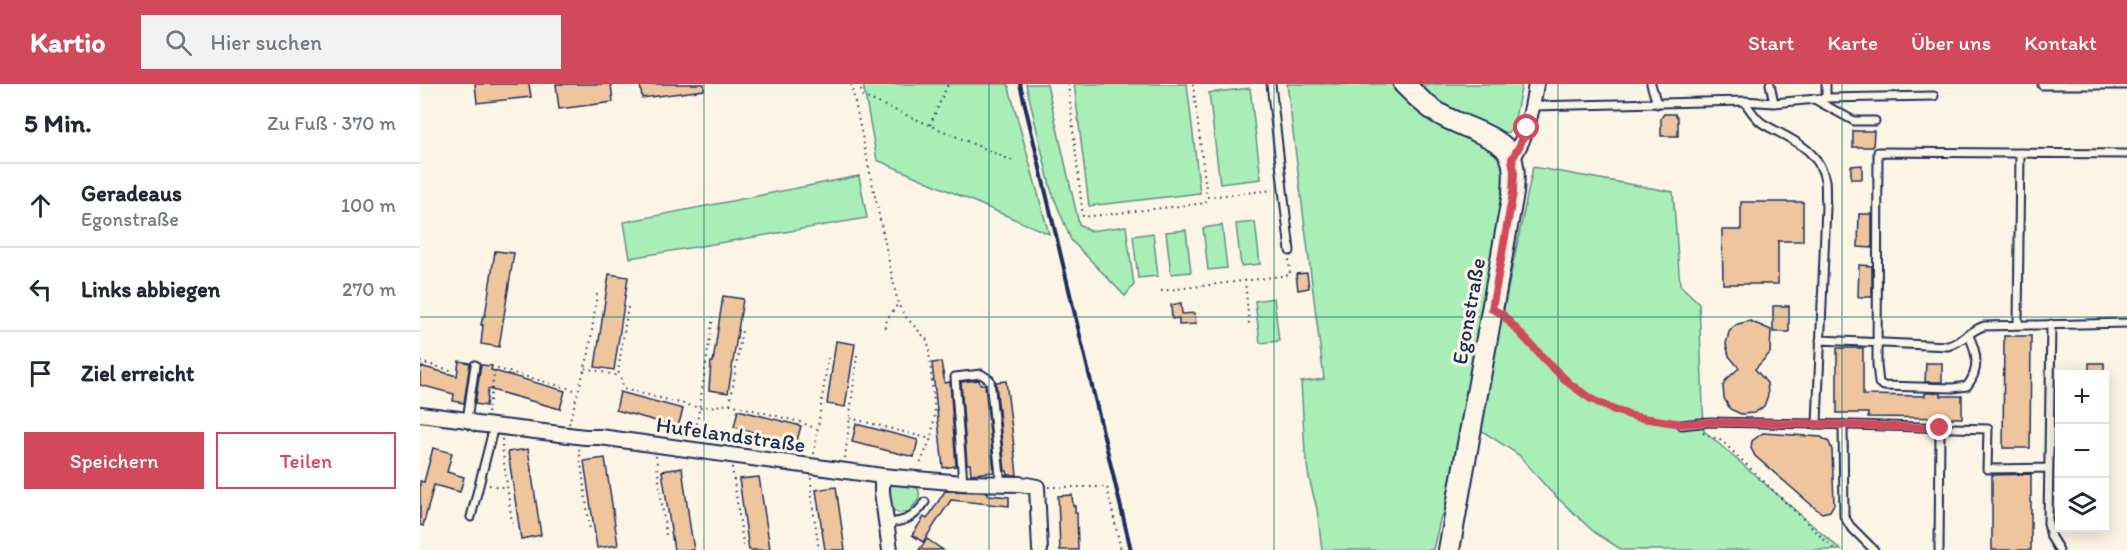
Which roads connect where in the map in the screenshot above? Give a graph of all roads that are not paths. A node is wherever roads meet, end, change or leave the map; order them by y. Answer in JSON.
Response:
{"nodes":[{"id":1,"x":1271,"y":84,"type":"edge"},
{"id":2,"x":1404,"y":84,"type":"edge"},
{"id":3,"x":1536,"y":84,"type":"edge"},
{"id":4,"x":1651,"y":84,"type":"edge"},
{"id":5,"x":1770,"y":84,"type":"edge"},
{"id":6,"x":1826,"y":84,"type":"edge"},
{"id":7,"x":2042,"y":85,"type":"edge"},
{"id":8,"x":2127,"y":85,"type":"edge"},
{"id":9,"x":1934,"y":96,"type":"dead end"},
{"id":10,"x":1826,"y":98,"type":"junction"},
{"id":11,"x":1813,"y":99,"type":"junction"},
{"id":12,"x":1744,"y":101,"type":"junction"},
{"id":13,"x":1774,"y":103,"type":"junction"},
{"id":14,"x":1657,"y":104,"type":"junction"},
{"id":15,"x":1533,"y":106,"type":"junction"},
{"id":16,"x":1875,"y":121,"type":"dead end"},
{"id":17,"x":2020,"y":153,"type":"junction"},
{"id":18,"x":2127,"y":154,"type":"edge"},
{"id":19,"x":1512,"y":159,"type":"junction"},
{"id":20,"x":1290,"y":251,"type":"road end"},
{"id":21,"x":2127,"y":323,"type":"edge"},
{"id":22,"x":2018,"y":324,"type":"junction"},
{"id":23,"x":2051,"y":324,"type":"junction"},
{"id":24,"x":1968,"y":334,"type":"junction"},
{"id":25,"x":1820,"y":340,"type":"junction"},
{"id":26,"x":1877,"y":343,"type":"junction"},
{"id":27,"x":475,"y":365,"type":"dead end"},
{"id":28,"x":420,"y":414,"type":"edge"},
{"id":29,"x":466,"y":420,"type":"junction"},
{"id":30,"x":495,"y":423,"type":"junction"},
{"id":31,"x":1682,"y":424,"type":"road end"},
{"id":32,"x":1817,"y":424,"type":"junction"},
{"id":33,"x":1843,"y":424,"type":"junction"},
{"id":34,"x":1940,"y":428,"type":"junction"},
{"id":35,"x":2049,"y":468,"type":"junction"},
{"id":36,"x":882,"y":476,"type":"junction"},
{"id":37,"x":963,"y":483,"type":"junction"},
{"id":38,"x":1000,"y":484,"type":"junction"},
{"id":39,"x":925,"y":502,"type":"dead end"},
{"id":40,"x":471,"y":517,"type":"dead end"},
{"id":41,"x":886,"y":523,"type":"junction"},
{"id":42,"x":890,"y":550,"type":"edge"},
{"id":43,"x":1040,"y":550,"type":"edge"},
{"id":44,"x":1449,"y":550,"type":"edge"},
{"id":45,"x":1874,"y":550,"type":"edge"},
{"id":46,"x":1939,"y":550,"type":"edge"},
{"id":47,"x":2059,"y":550,"type":"edge"}],
"edges":[{"from":1,"to":20,"type":"lane"},
{"from":2,"to":19,"type":"street"},
{"from":3,"to":15,"type":"street","name":"Egonstraße"},
{"from":4,"to":14,"type":"lane"},
{"from":5,"to":13,"type":"lane"},
{"from":6,"to":10,"type":"lane"},
{"from":7,"to":8,"type":"lane"},
{"from":9,"to":10,"type":"lane"},
{"from":10,"to":11,"type":"lane"},
{"from":11,"to":13,"type":"lane"},
{"from":11,"to":16,"type":"lane"},
{"from":12,"to":13,"type":"lane"},
{"from":12,"to":14,"type":"lane"},
{"from":12,"to":25,"type":"lane"},
{"from":14,"to":15,"type":"lane"},
{"from":15,"to":19,"type":"street","name":"Egonstraße"},
{"from":17,"to":18,"type":"lane"},
{"from":17,"to":22,"type":"lane"},
{"from":17,"to":26,"type":"lane"},
{"from":19,"to":44,"type":"street","name":"Egonstraße"},
{"from":21,"to":23,"type":"lane"},
{"from":22,"to":23,"type":"lane"},
{"from":22,"to":24,"type":"lane"},
{"from":23,"to":35,"type":"lane"},
{"from":24,"to":26,"type":"lane"},
{"from":24,"to":26,"type":"lane"},
{"from":25,"to":26,"type":"lane"},
{"from":25,"to":32,"type":"lane"},
{"from":27,"to":29,"type":"lane"},
{"from":28,"to":29,"type":"street","name":"Hufelandstraße"},
{"from":29,"to":30,"type":"street","name":"Hufelandstraße"},
{"from":30,"to":36,"type":"street","name":"Hufelandstraße"},
{"from":30,"to":40,"type":"lane"},
{"from":31,"to":32,"type":"lane"},
{"from":32,"to":33,"type":"lane"},
{"from":33,"to":34,"type":"lane"},
{"from":33,"to":45,"type":"lane"},
{"from":34,"to":35,"type":"lane"},
{"from":34,"to":46,"type":"lane"},
{"from":35,"to":47,"type":"lane"},
{"from":36,"to":37,"type":"street","name":"Hufelandstraße"},
{"from":36,"to":41,"type":"street"},
{"from":37,"to":38,"type":"street","name":"Hufelandstraße"},
{"from":37,"to":38,"type":"lane"},
{"from":38,"to":43,"type":"street","name":"Hufelandstraße"},
{"from":39,"to":41,"type":"lane"},
{"from":41,"to":42,"type":"street"}]}
